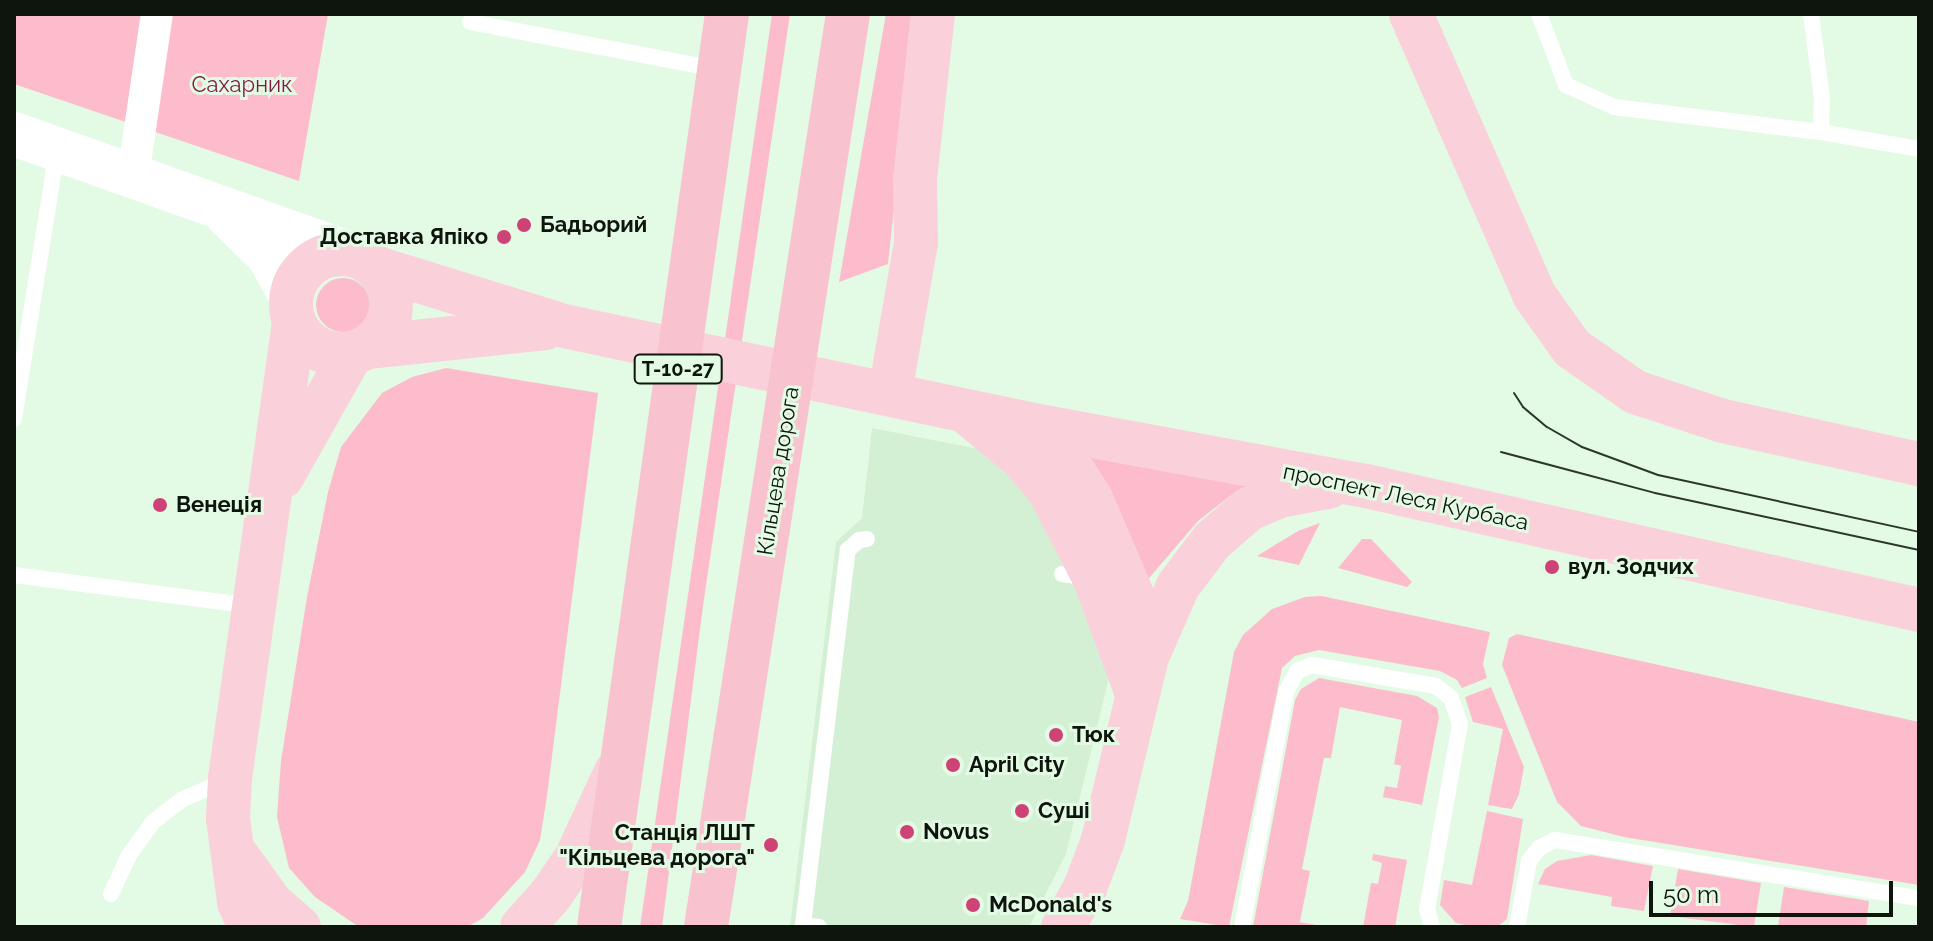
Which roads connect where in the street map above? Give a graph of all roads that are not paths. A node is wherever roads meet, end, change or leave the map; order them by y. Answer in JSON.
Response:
{"nodes":[{"id":1,"x":157,"y":14,"type":"edge"},
{"id":2,"x":727,"y":14,"type":"edge"},
{"id":3,"x":848,"y":14,"type":"edge"},
{"id":4,"x":933,"y":14,"type":"edge"},
{"id":5,"x":1411,"y":14,"type":"edge"},
{"id":6,"x":1539,"y":14,"type":"edge"},
{"id":7,"x":1811,"y":14,"type":"edge"},
{"id":8,"x":470,"y":22,"type":"dead end"},
{"id":9,"x":720,"y":70,"type":"junction"},
{"id":10,"x":1821,"y":132,"type":"junction"},
{"id":11,"x":14,"y":134,"type":"edge"},
{"id":12,"x":1919,"y":149,"type":"edge"},
{"id":13,"x":58,"y":150,"type":"junction"},
{"id":14,"x":133,"y":176,"type":"junction"},
{"id":15,"x":217,"y":207,"type":"junction"},
{"id":16,"x":365,"y":262,"type":"junction"},
{"id":17,"x":292,"y":308,"type":"junction"},
{"id":18,"x":564,"y":326,"type":"junction"},
{"id":19,"x":360,"y":350,"type":"junction"},
{"id":20,"x":890,"y":393,"type":"junction"},
{"id":21,"x":958,"y":407,"type":"junction"},
{"id":22,"x":14,"y":419,"type":"edge"},
{"id":23,"x":1033,"y":425,"type":"junction"},
{"id":24,"x":1919,"y":464,"type":"edge"},
{"id":25,"x":1379,"y":489,"type":"junction"},
{"id":26,"x":272,"y":493,"type":"junction"},
{"id":27,"x":867,"y":539,"type":"dead end"},
{"id":28,"x":14,"y":575,"type":"edge"},
{"id":29,"x":256,"y":607,"type":"junction"},
{"id":30,"x":1919,"y":610,"type":"edge"},
{"id":31,"x":1142,"y":676,"type":"junction"},
{"id":32,"x":622,"y":759,"type":"junction"},
{"id":33,"x":230,"y":778,"type":"junction"},
{"id":34,"x":233,"y":850,"type":"junction"},
{"id":35,"x":111,"y":894,"type":"dead end"},
{"id":36,"x":1919,"y":898,"type":"edge"},
{"id":37,"x":707,"y":926,"type":"edge"},
{"id":38,"x":808,"y":926,"type":"edge"},
{"id":39,"x":250,"y":927,"type":"edge"},
{"id":40,"x":299,"y":927,"type":"edge"},
{"id":41,"x":522,"y":927,"type":"edge"},
{"id":42,"x":599,"y":927,"type":"edge"},
{"id":43,"x":1063,"y":927,"type":"edge"},
{"id":44,"x":1242,"y":927,"type":"edge"},
{"id":45,"x":1432,"y":927,"type":"edge"},
{"id":46,"x":1517,"y":927,"type":"edge"}],
"edges":[{"from":1,"to":14,"type":"street"},
{"from":2,"to":9,"type":"highway","number":"Т-10-27"},
{"from":3,"to":37,"type":"highway","name":"Кільцева дорога"},
{"from":4,"to":20,"type":"main road"},
{"from":5,"to":24,"type":"main road"},
{"from":6,"to":10,"type":"lane"},
{"from":7,"to":10,"type":"lane"},
{"from":8,"to":9,"type":"lane"},
{"from":9,"to":32,"type":"highway","number":"Т-10-27"},
{"from":10,"to":12,"type":"lane"},
{"from":11,"to":13,"type":"main road"},
{"from":13,"to":14,"type":"main road"},
{"from":13,"to":22,"type":"lane"},
{"from":14,"to":15,"type":"main road"},
{"from":15,"to":16,"type":"main road"},
{"from":15,"to":17,"type":"main road"},
{"from":16,"to":17,"type":"main road"},
{"from":16,"to":18,"type":"main road"},
{"from":16,"to":19,"type":"main road"},
{"from":17,"to":19,"type":"main road"},
{"from":17,"to":26,"type":"main road"},
{"from":18,"to":19,"type":"main road"},
{"from":18,"to":20,"type":"main road","name":"проспект Леся Курбаса"},
{"from":19,"to":26,"type":"main road"},
{"from":20,"to":21,"type":"main road","name":"проспект Леся Курбаса"},
{"from":21,"to":23,"type":"main road","name":"проспект Леся Курбаса"},
{"from":21,"to":31,"type":"main road"},
{"from":23,"to":25,"type":"main road","name":"проспект Леся Курбаса"},
{"from":23,"to":31,"type":"main road"},
{"from":25,"to":30,"type":"main road","name":"проспект Леся Курбаса"},
{"from":25,"to":31,"type":"main road"},
{"from":26,"to":29,"type":"main road"},
{"from":27,"to":38,"type":"lane"},
{"from":28,"to":29,"type":"lane"},
{"from":29,"to":33,"type":"main road"},
{"from":31,"to":43,"type":"main road"},
{"from":32,"to":41,"type":"main road"},
{"from":32,"to":42,"type":"highway","number":"Т-10-27"},
{"from":33,"to":34,"type":"main road"},
{"from":33,"to":35,"type":"lane"},
{"from":34,"to":39,"type":"main road"},
{"from":34,"to":40,"type":"main road"},
{"from":36,"to":46,"type":"lane"},
{"from":44,"to":45,"type":"lane"}]}
